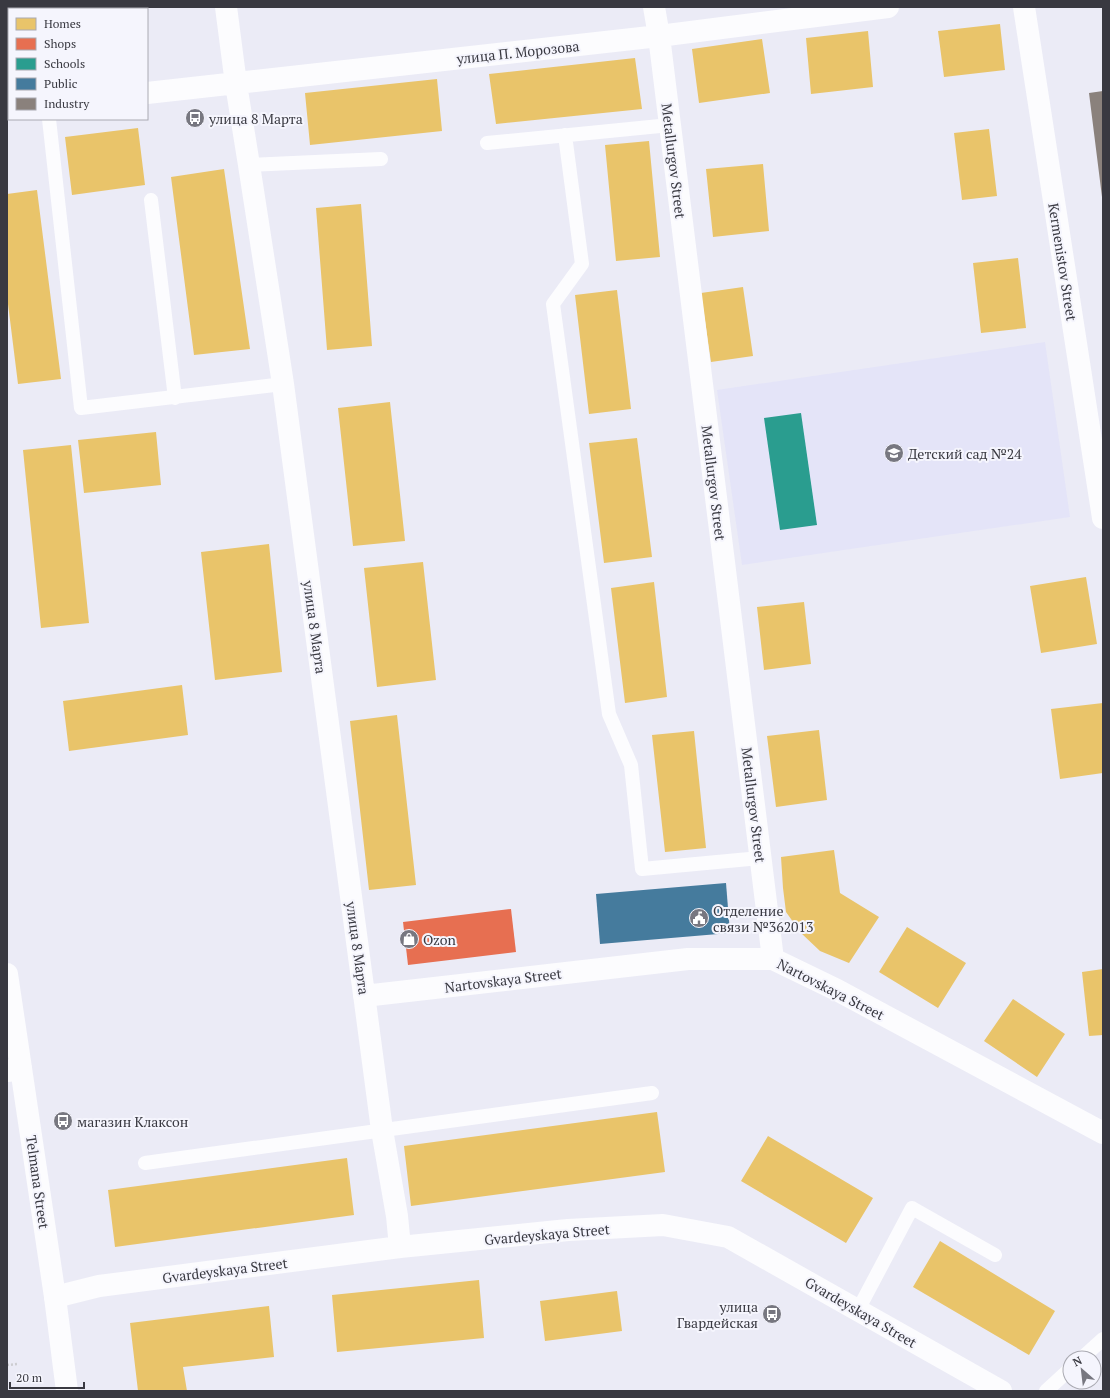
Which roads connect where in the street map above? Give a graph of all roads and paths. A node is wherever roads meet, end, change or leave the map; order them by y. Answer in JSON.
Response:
{"nodes":[{"id":1,"x":226,"y":7,"type":"edge"},
{"id":2,"x":654,"y":7,"type":"edge"},
{"id":3,"x":888,"y":7,"type":"edge"},
{"id":4,"x":1024,"y":7,"type":"edge"},
{"id":5,"x":659,"y":36,"type":"junction"},
{"id":6,"x":236,"y":84,"type":"junction"},
{"id":7,"x":148,"y":93,"type":"edge"},
{"id":8,"x":49,"y":120,"type":"edge"},
{"id":9,"x":670,"y":125,"type":"junction"},
{"id":10,"x":566,"y":135,"type":"junction"},
{"id":11,"x":487,"y":143,"type":"dead end"},
{"id":12,"x":381,"y":159,"type":"dead end"},
{"id":13,"x":249,"y":165,"type":"junction"},
{"id":14,"x":151,"y":200,"type":"dead end"},
{"id":15,"x":283,"y":384,"type":"junction"},
{"id":16,"x":175,"y":398,"type":"junction"},
{"id":17,"x":1103,"y":518,"type":"edge"},
{"id":18,"x":760,"y":858,"type":"junction"},
{"id":19,"x":773,"y":959,"type":"junction"},
{"id":20,"x":7,"y":974,"type":"edge"},
{"id":21,"x":364,"y":996,"type":"junction"},
{"id":22,"x":14,"y":1070,"type":"edge"},
{"id":23,"x":652,"y":1093,"type":"dead end"},
{"id":24,"x":382,"y":1130,"type":"junction"},
{"id":25,"x":1103,"y":1133,"type":"edge"},
{"id":26,"x":145,"y":1163,"type":"dead end"},
{"id":27,"x":400,"y":1247,"type":"junction"},
{"id":28,"x":994,"y":1255,"type":"dead end"},
{"id":29,"x":54,"y":1297,"type":"junction"},
{"id":30,"x":858,"y":1310,"type":"junction"},
{"id":31,"x":1103,"y":1339,"type":"edge"},
{"id":32,"x":1091,"y":1350,"type":"edge"},
{"id":33,"x":18,"y":1364,"type":"dead end"},
{"id":34,"x":7,"y":1365,"type":"edge"},
{"id":35,"x":1062,"y":1376,"type":"edge"},
{"id":36,"x":67,"y":1391,"type":"edge"},
{"id":37,"x":1001,"y":1391,"type":"edge"},
{"id":38,"x":1046,"y":1391,"type":"edge"}],
"edges":[{"from":1,"to":6,"type":"street","name":"улица 8 Марта"},
{"from":2,"to":5,"type":"street","name":"Metallurgov Street"},
{"from":3,"to":5,"type":"street","name":"улица П. Морозова"},
{"from":4,"to":17,"type":"street","name":"Kermenistov Street"},
{"from":5,"to":6,"type":"street","name":"улица П. Морозова"},
{"from":5,"to":9,"type":"street","name":"Metallurgov Street"},
{"from":6,"to":7,"type":"street","name":"улица П. Морозова"},
{"from":6,"to":13,"type":"street","name":"улица 8 Марта"},
{"from":8,"to":16,"type":"lane"},
{"from":9,"to":10,"type":"lane"},
{"from":9,"to":18,"type":"street","name":"Metallurgov Street"},
{"from":10,"to":11,"type":"lane"},
{"from":10,"to":18,"type":"lane"},
{"from":12,"to":13,"type":"lane"},
{"from":13,"to":15,"type":"street","name":"улица 8 Марта"},
{"from":14,"to":16,"type":"lane"},
{"from":15,"to":16,"type":"lane"},
{"from":15,"to":21,"type":"street","name":"улица 8 Марта"},
{"from":18,"to":19,"type":"street","name":"Metallurgov Street"},
{"from":19,"to":21,"type":"street","name":"Nartovskaya Street"},
{"from":19,"to":25,"type":"street","name":"Nartovskaya Street"},
{"from":20,"to":22,"type":"street","name":"Telmana Street"},
{"from":21,"to":24,"type":"street","name":"улица 8 Марта"},
{"from":22,"to":29,"type":"street","name":"Telmana Street"},
{"from":23,"to":24,"type":"lane"},
{"from":24,"to":26,"type":"lane"},
{"from":24,"to":27,"type":"street","name":"улица 8 Марта"},
{"from":27,"to":29,"type":"street","name":"Gvardeyskaya Street"},
{"from":27,"to":30,"type":"street","name":"Gvardeyskaya Street"},
{"from":28,"to":30,"type":"lane"},
{"from":29,"to":36,"type":"street","name":"Telmana Street"},
{"from":30,"to":37,"type":"street","name":"Gvardeyskaya Street"},
{"from":31,"to":32,"type":"lane"},
{"from":33,"to":34,"type":"path"},
{"from":35,"to":38,"type":"lane"}]}
